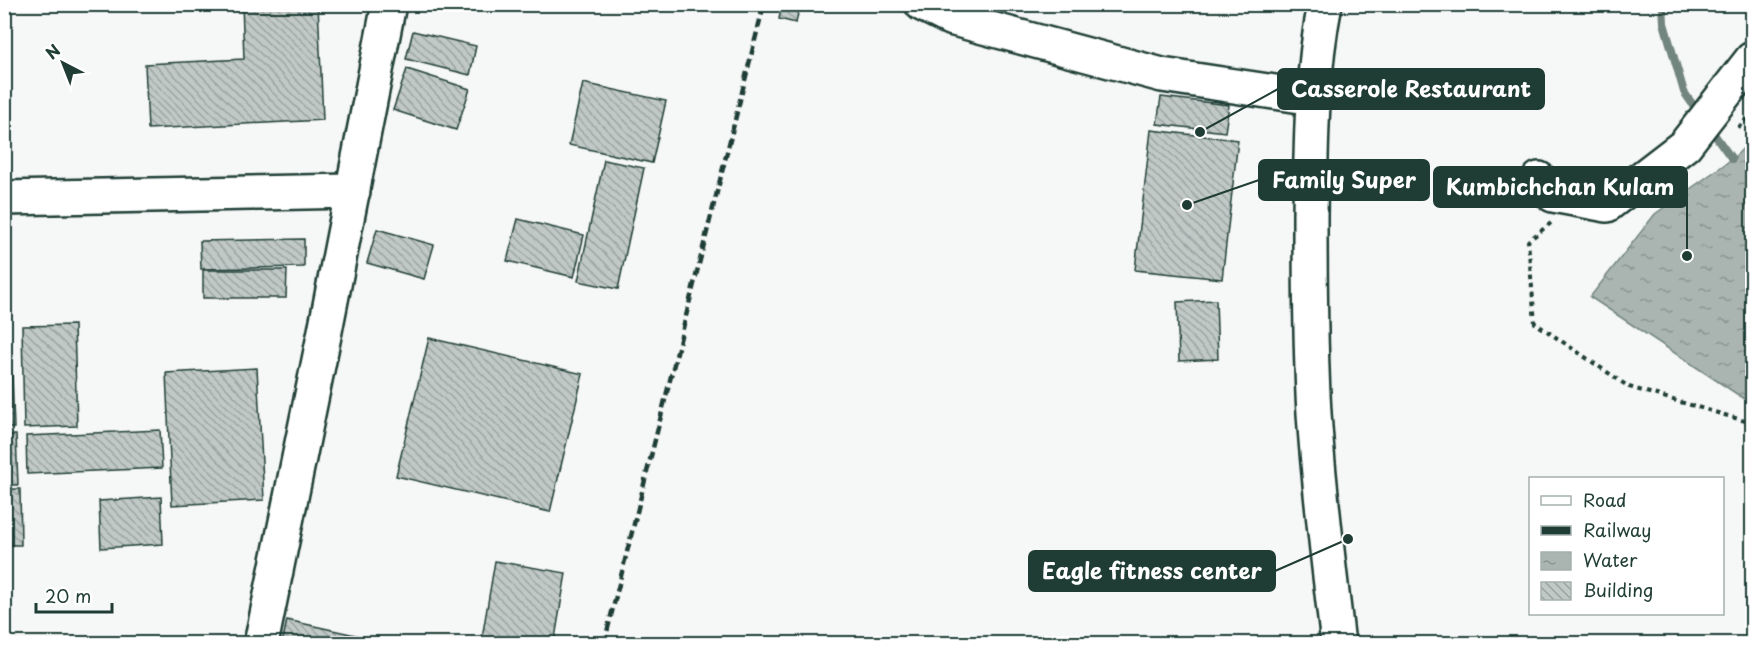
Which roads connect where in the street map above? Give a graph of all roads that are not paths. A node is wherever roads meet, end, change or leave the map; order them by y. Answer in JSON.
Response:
{"nodes":[{"id":1,"x":389,"y":4,"type":"edge"},
{"id":2,"x":922,"y":4,"type":"edge"},
{"id":3,"x":1325,"y":4,"type":"edge"},
{"id":4,"x":1752,"y":60,"type":"edge"},
{"id":5,"x":1314,"y":98,"type":"junction"},
{"id":6,"x":1539,"y":179,"type":"dead end"},
{"id":7,"x":353,"y":191,"type":"junction"},
{"id":8,"x":4,"y":198,"type":"edge"},
{"id":9,"x":261,"y":644,"type":"edge"},
{"id":10,"x":1338,"y":644,"type":"edge"}],
"edges":[{"from":1,"to":7,"type":"street"},
{"from":2,"to":5,"type":"street"},
{"from":3,"to":5,"type":"street"},
{"from":4,"to":6,"type":"street"},
{"from":5,"to":10,"type":"street"},
{"from":7,"to":8,"type":"street"},
{"from":7,"to":9,"type":"street"}]}
